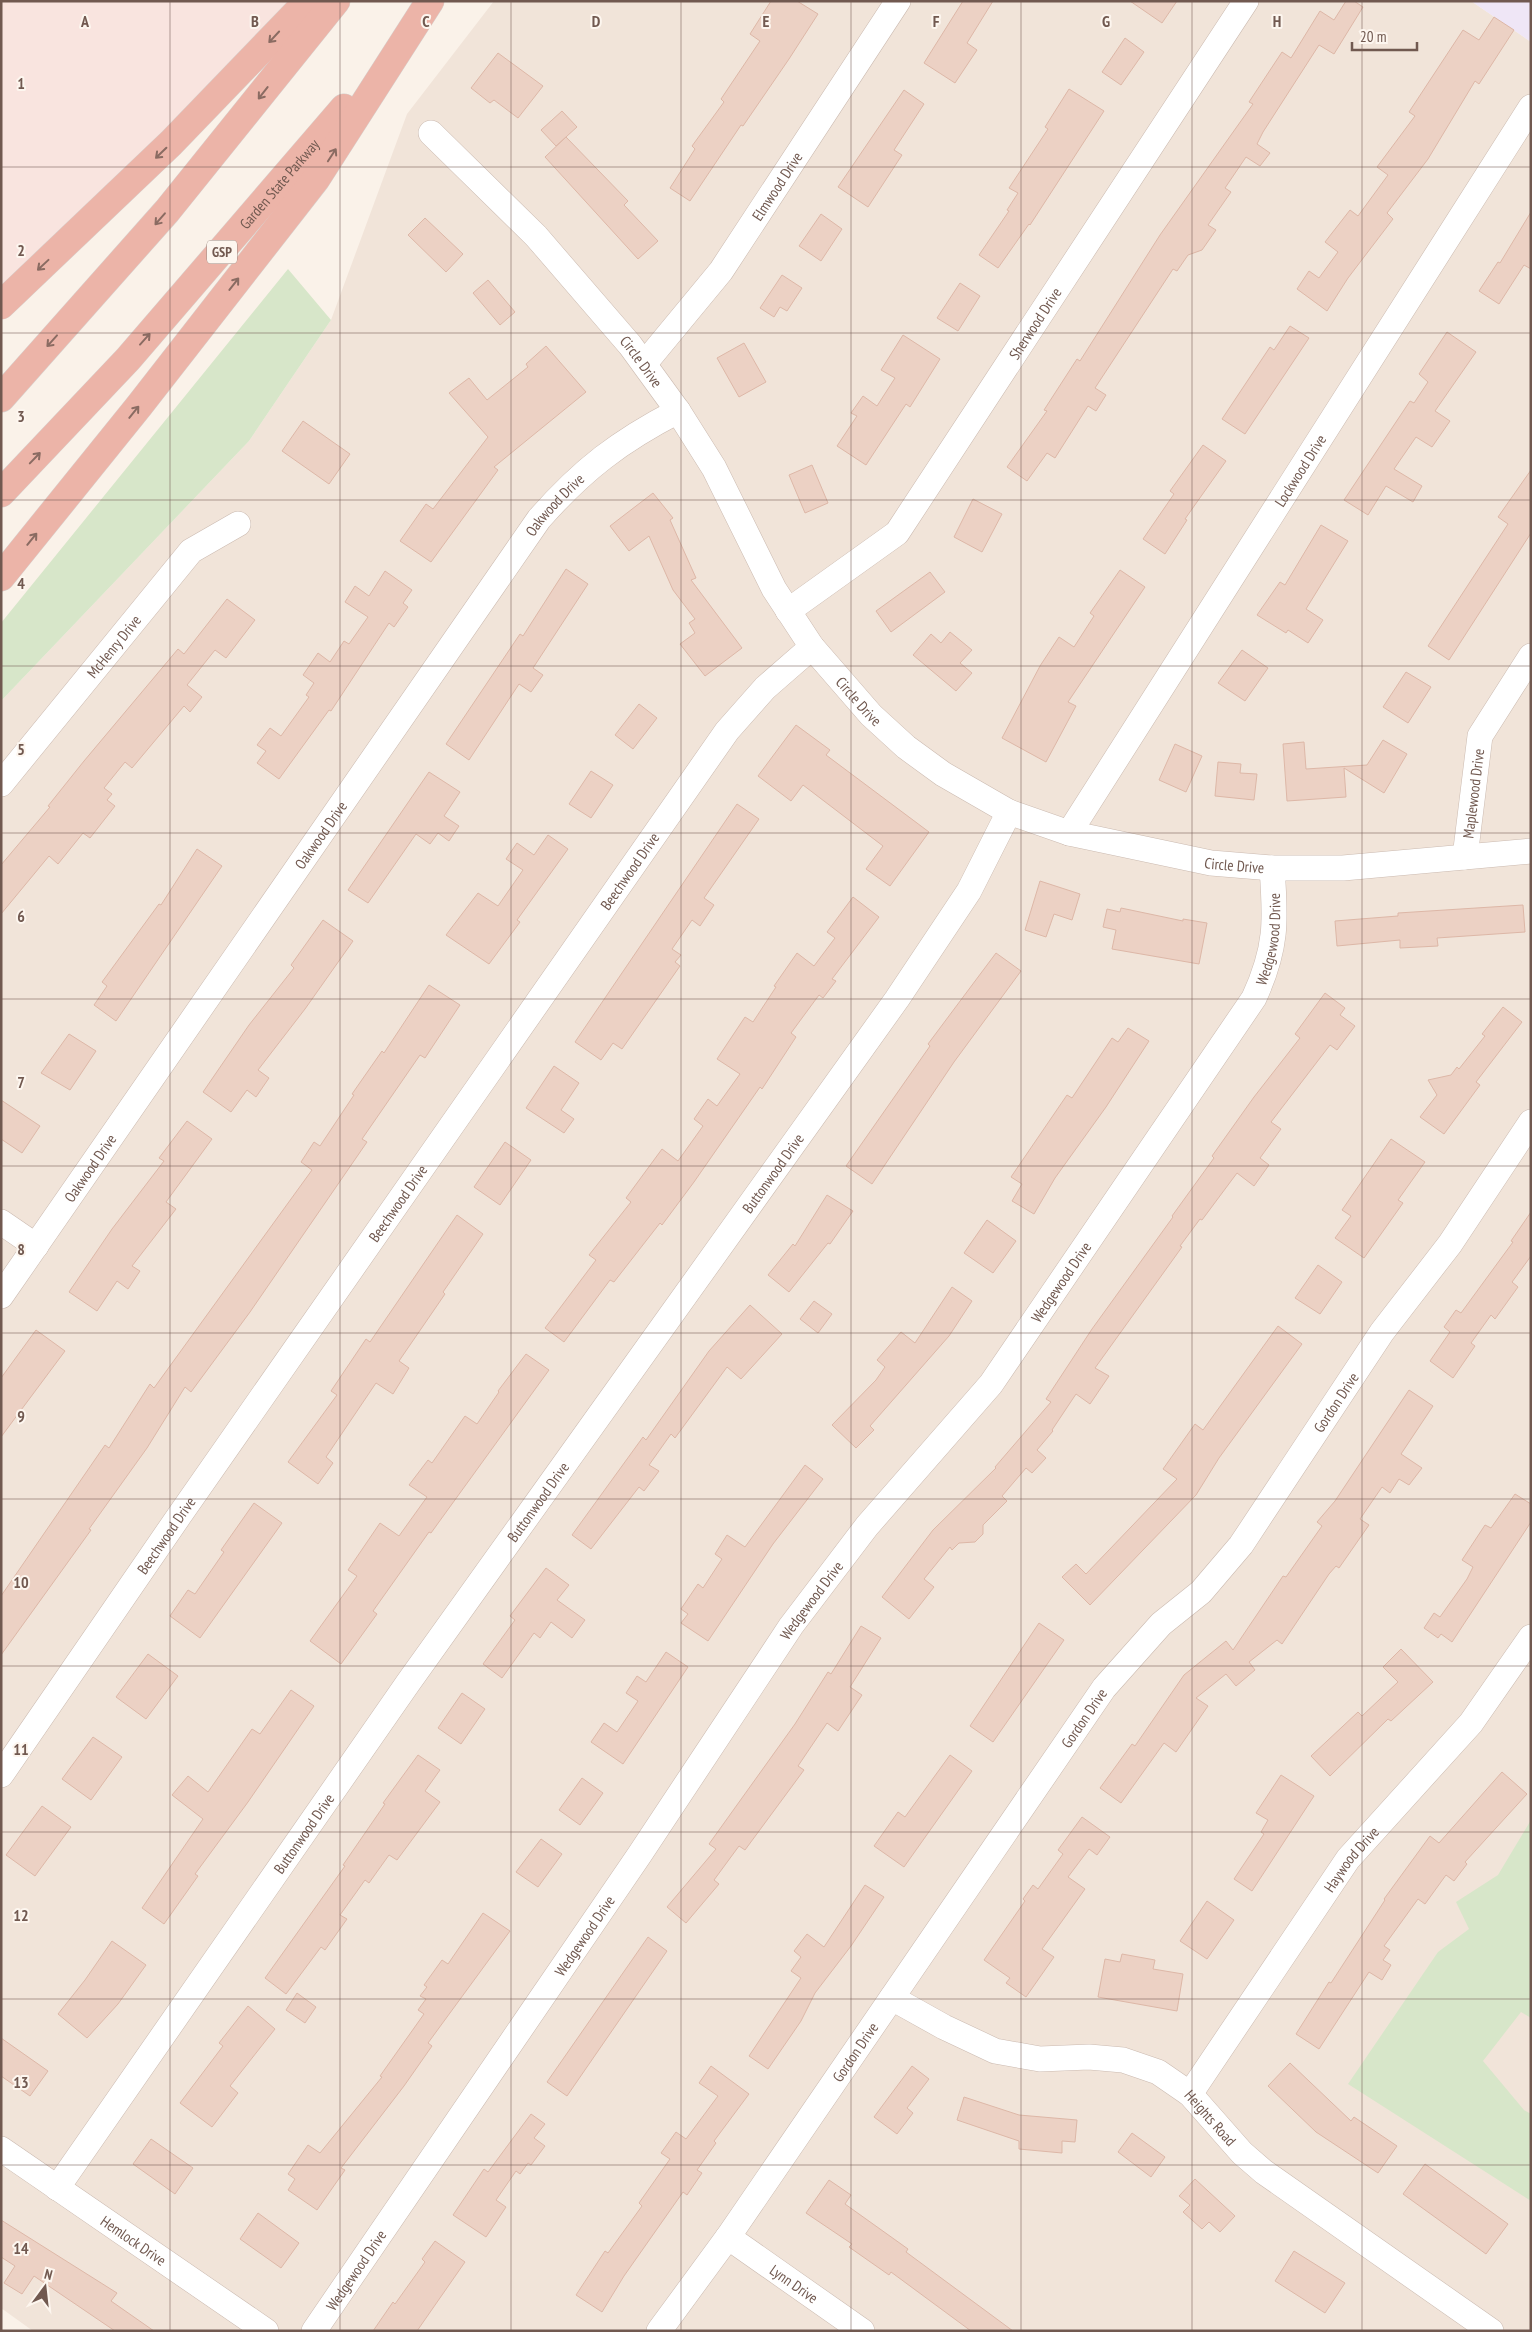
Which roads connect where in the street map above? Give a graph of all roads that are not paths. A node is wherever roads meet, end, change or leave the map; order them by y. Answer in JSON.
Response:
{"nodes":[{"id":1,"x":308,"y":1,"type":"edge"},
{"id":2,"x":336,"y":1,"type":"edge"},
{"id":3,"x":430,"y":1,"type":"edge"},
{"id":4,"x":898,"y":1,"type":"edge"},
{"id":5,"x":1246,"y":1,"type":"edge"},
{"id":6,"x":1531,"y":107,"type":"edge"},
{"id":7,"x":431,"y":133,"type":"dead end"},
{"id":8,"x":1,"y":305,"type":"edge"},
{"id":9,"x":645,"y":363,"type":"junction"},
{"id":10,"x":1,"y":398,"type":"edge"},
{"id":11,"x":678,"y":411,"type":"junction"},
{"id":12,"x":1,"y":493,"type":"edge"},
{"id":13,"x":238,"y":524,"type":"dead end"},
{"id":14,"x":1,"y":577,"type":"edge"},
{"id":15,"x":788,"y":611,"type":"junction"},
{"id":16,"x":812,"y":646,"type":"junction"},
{"id":17,"x":1531,"y":656,"type":"edge"},
{"id":18,"x":1,"y":784,"type":"edge"},
{"id":19,"x":1009,"y":812,"type":"junction"},
{"id":20,"x":1068,"y":833,"type":"junction"},
{"id":21,"x":1531,"y":850,"type":"edge"},
{"id":22,"x":1465,"y":857,"type":"junction"},
{"id":23,"x":1272,"y":868,"type":"junction"},
{"id":24,"x":1531,"y":1122,"type":"edge"},
{"id":25,"x":1,"y":1222,"type":"edge"},
{"id":26,"x":36,"y":1246,"type":"junction"},
{"id":27,"x":1,"y":1296,"type":"edge"},
{"id":28,"x":1531,"y":1637,"type":"edge"},
{"id":29,"x":1,"y":1775,"type":"edge"},
{"id":30,"x":892,"y":1998,"type":"junction"},
{"id":31,"x":1190,"y":2094,"type":"junction"},
{"id":32,"x":1,"y":2149,"type":"edge"},
{"id":33,"x":57,"y":2188,"type":"junction"},
{"id":34,"x":728,"y":2237,"type":"junction"},
{"id":35,"x":266,"y":2331,"type":"edge"},
{"id":36,"x":314,"y":2331,"type":"edge"},
{"id":37,"x":659,"y":2331,"type":"edge"},
{"id":38,"x":862,"y":2331,"type":"edge"},
{"id":39,"x":1491,"y":2331,"type":"edge"}],
"edges":[{"from":1,"to":8,"type":"highway","one_way":true},
{"from":2,"to":10,"type":"highway","one_way":true},
{"from":12,"to":3,"type":"highway","name":"Garden State Parkway","number":"GSP","one_way":true},
{"from":14,"to":3,"type":"highway","one_way":true},
{"from":4,"to":9,"type":"street","name":"Elmwood Drive"},
{"from":5,"to":15,"type":"street","name":"Sherwood Drive"},
{"from":6,"to":20,"type":"street","name":"Lockwood Drive"},
{"from":7,"to":9,"type":"street","name":"Circle Drive"},
{"from":9,"to":11,"type":"street","name":"Circle Drive"},
{"from":11,"to":15,"type":"street","name":"Circle Drive"},
{"from":11,"to":26,"type":"street","name":"Oakwood Drive"},
{"from":13,"to":18,"type":"street","name":"McHenry Drive"},
{"from":15,"to":16,"type":"street","name":"Circle Drive"},
{"from":16,"to":19,"type":"street","name":"Circle Drive"},
{"from":16,"to":29,"type":"street","name":"Beechwood Drive"},
{"from":17,"to":22,"type":"street","name":"Maplewood Drive"},
{"from":19,"to":20,"type":"street","name":"Circle Drive"},
{"from":19,"to":33,"type":"street","name":"Buttonwood Drive"},
{"from":20,"to":23,"type":"street","name":"Circle Drive"},
{"from":21,"to":22,"type":"street","name":"Circle Drive"},
{"from":22,"to":23,"type":"street","name":"Circle Drive"},
{"from":23,"to":36,"type":"street","name":"Wedgewood Drive"},
{"from":24,"to":30,"type":"street","name":"Gordon Drive"},
{"from":25,"to":26,"type":"street"},
{"from":26,"to":27,"type":"street","name":"Oakwood Drive"},
{"from":28,"to":31,"type":"street","name":"Haywood Drive"},
{"from":30,"to":31,"type":"street","name":"Heights Road"},
{"from":30,"to":34,"type":"street","name":"Gordon Drive"},
{"from":31,"to":39,"type":"street","name":"Heights Road"},
{"from":32,"to":33,"type":"street","name":"Hemlock Drive"},
{"from":33,"to":35,"type":"street","name":"Hemlock Drive"},
{"from":34,"to":37,"type":"street","name":"Gordon Drive"},
{"from":34,"to":38,"type":"street","name":"Lynn Drive"}]}
